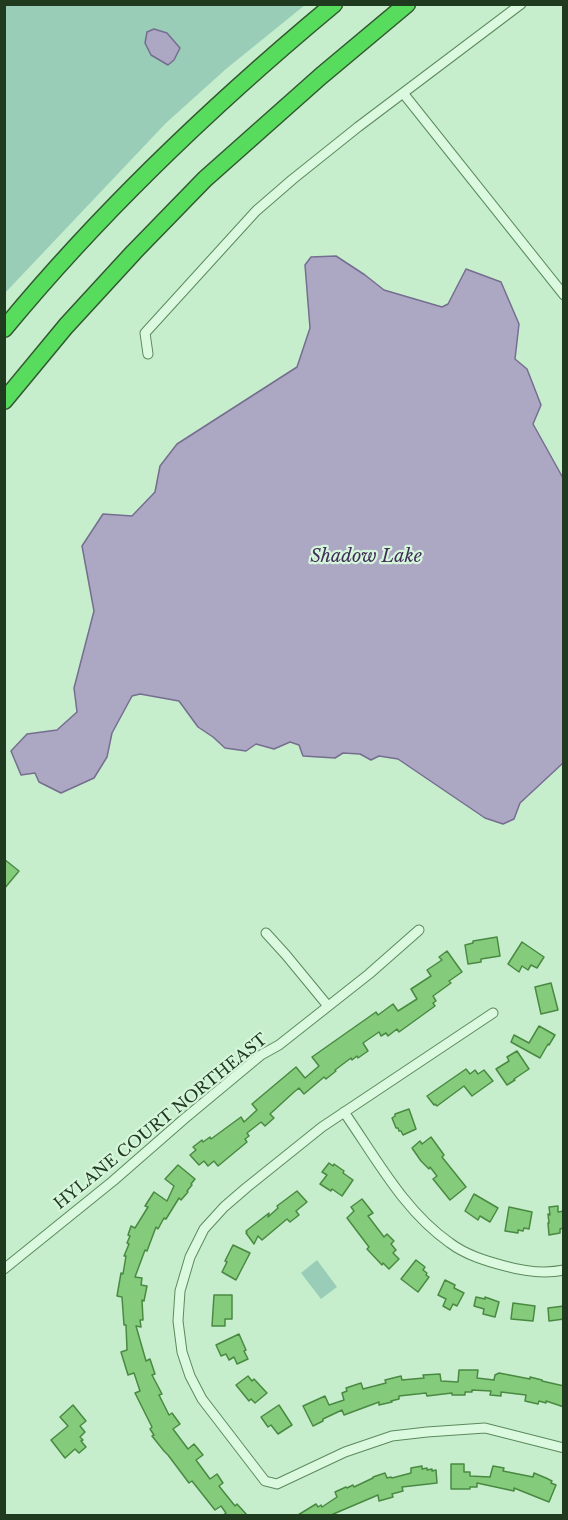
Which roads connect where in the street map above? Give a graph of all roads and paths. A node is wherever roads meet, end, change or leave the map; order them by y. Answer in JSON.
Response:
{"nodes":[{"id":1,"x":334,"y":4,"type":"edge"},
{"id":2,"x":406,"y":4,"type":"edge"},
{"id":3,"x":521,"y":4,"type":"edge"},
{"id":4,"x":403,"y":93,"type":"junction"},
{"id":5,"x":564,"y":295,"type":"edge"},
{"id":6,"x":4,"y":329,"type":"edge"},
{"id":7,"x":148,"y":354,"type":"dead end"},
{"id":8,"x":4,"y":401,"type":"edge"},
{"id":9,"x":419,"y":930,"type":"dead end"},
{"id":10,"x":266,"y":933,"type":"dead end"},
{"id":11,"x":328,"y":1006,"type":"junction"},
{"id":12,"x":493,"y":1013,"type":"dead end"},
{"id":13,"x":344,"y":1112,"type":"junction"},
{"id":14,"x":4,"y":1269,"type":"edge"},
{"id":15,"x":564,"y":1270,"type":"edge"},
{"id":16,"x":564,"y":1448,"type":"edge"}],
"edges":[{"from":1,"to":6,"type":"highway"},
{"from":2,"to":8,"type":"highway"},
{"from":3,"to":4,"type":"street"},
{"from":4,"to":5,"type":"street"},
{"from":4,"to":7,"type":"street"},
{"from":9,"to":11,"type":"street","name":"HYLANE COURT NORTHEAST"},
{"from":10,"to":11,"type":"street"},
{"from":11,"to":14,"type":"street","name":"HYLANE COURT NORTHEAST"},
{"from":12,"to":13,"type":"street"},
{"from":13,"to":15,"type":"street"},
{"from":13,"to":16,"type":"street"}]}
